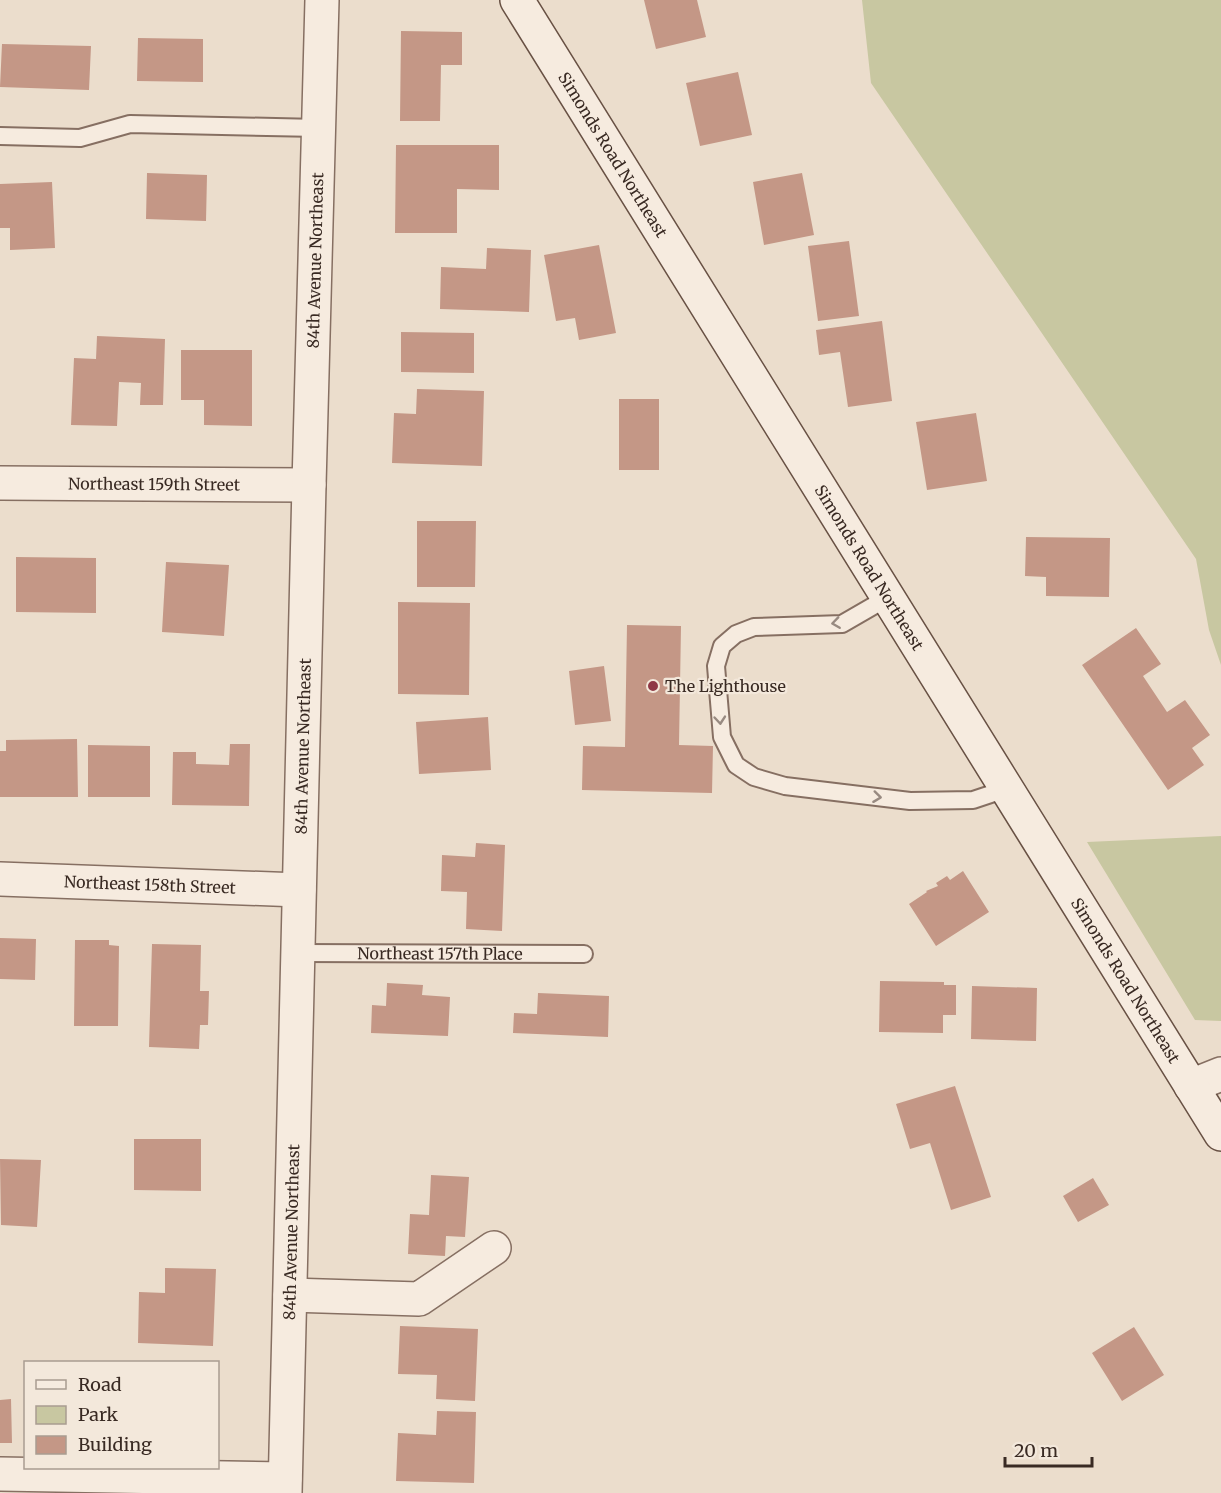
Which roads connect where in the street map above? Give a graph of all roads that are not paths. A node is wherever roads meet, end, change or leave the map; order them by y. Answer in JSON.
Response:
{"nodes":[{"id":1,"x":322,"y":0,"type":"edge"},
{"id":2,"x":517,"y":0,"type":"edge"},
{"id":3,"x":319,"y":129,"type":"junction"},
{"id":4,"x":0,"y":136,"type":"edge"},
{"id":5,"x":0,"y":483,"type":"edge"},
{"id":6,"x":309,"y":485,"type":"junction"},
{"id":7,"x":887,"y":598,"type":"junction"},
{"id":8,"x":1006,"y":789,"type":"junction"},
{"id":9,"x":0,"y":879,"type":"edge"},
{"id":10,"x":299,"y":890,"type":"junction"},
{"id":11,"x":297,"y":953,"type":"junction"},
{"id":12,"x":584,"y":954,"type":"dead end"},
{"id":13,"x":1206,"y":1080,"type":"edge"},
{"id":14,"x":1221,"y":1134,"type":"edge"},
{"id":15,"x":494,"y":1248,"type":"dead end"},
{"id":16,"x":290,"y":1295,"type":"junction"},
{"id":17,"x":0,"y":1474,"type":"edge"},
{"id":18,"x":285,"y":1486,"type":"edge"}],
"edges":[{"from":1,"to":3,"type":"street","name":"84th Avenue Northeast"},
{"from":2,"to":7,"type":"street","name":"Simonds Road Northeast"},
{"from":3,"to":4,"type":"lane"},
{"from":3,"to":6,"type":"street","name":"84th Avenue Northeast"},
{"from":5,"to":6,"type":"street","name":"Northeast 159th Street"},
{"from":6,"to":10,"type":"street","name":"84th Avenue Northeast"},
{"from":7,"to":8,"type":"street","name":"Simonds Road Northeast"},
{"from":7,"to":8,"type":"lane","one_way":true},
{"from":8,"to":13,"type":"street","name":"Simonds Road Northeast"},
{"from":9,"to":10,"type":"street","name":"Northeast 158th Street"},
{"from":10,"to":11,"type":"street","name":"84th Avenue Northeast"},
{"from":11,"to":12,"type":"lane","name":"Northeast 157th Place"},
{"from":11,"to":16,"type":"street","name":"84th Avenue Northeast"},
{"from":13,"to":14,"type":"street","name":"Simonds Road Northeast"},
{"from":15,"to":16,"type":"street"},
{"from":16,"to":18,"type":"street","name":"84th Avenue Northeast"},
{"from":17,"to":18,"type":"street"}]}
